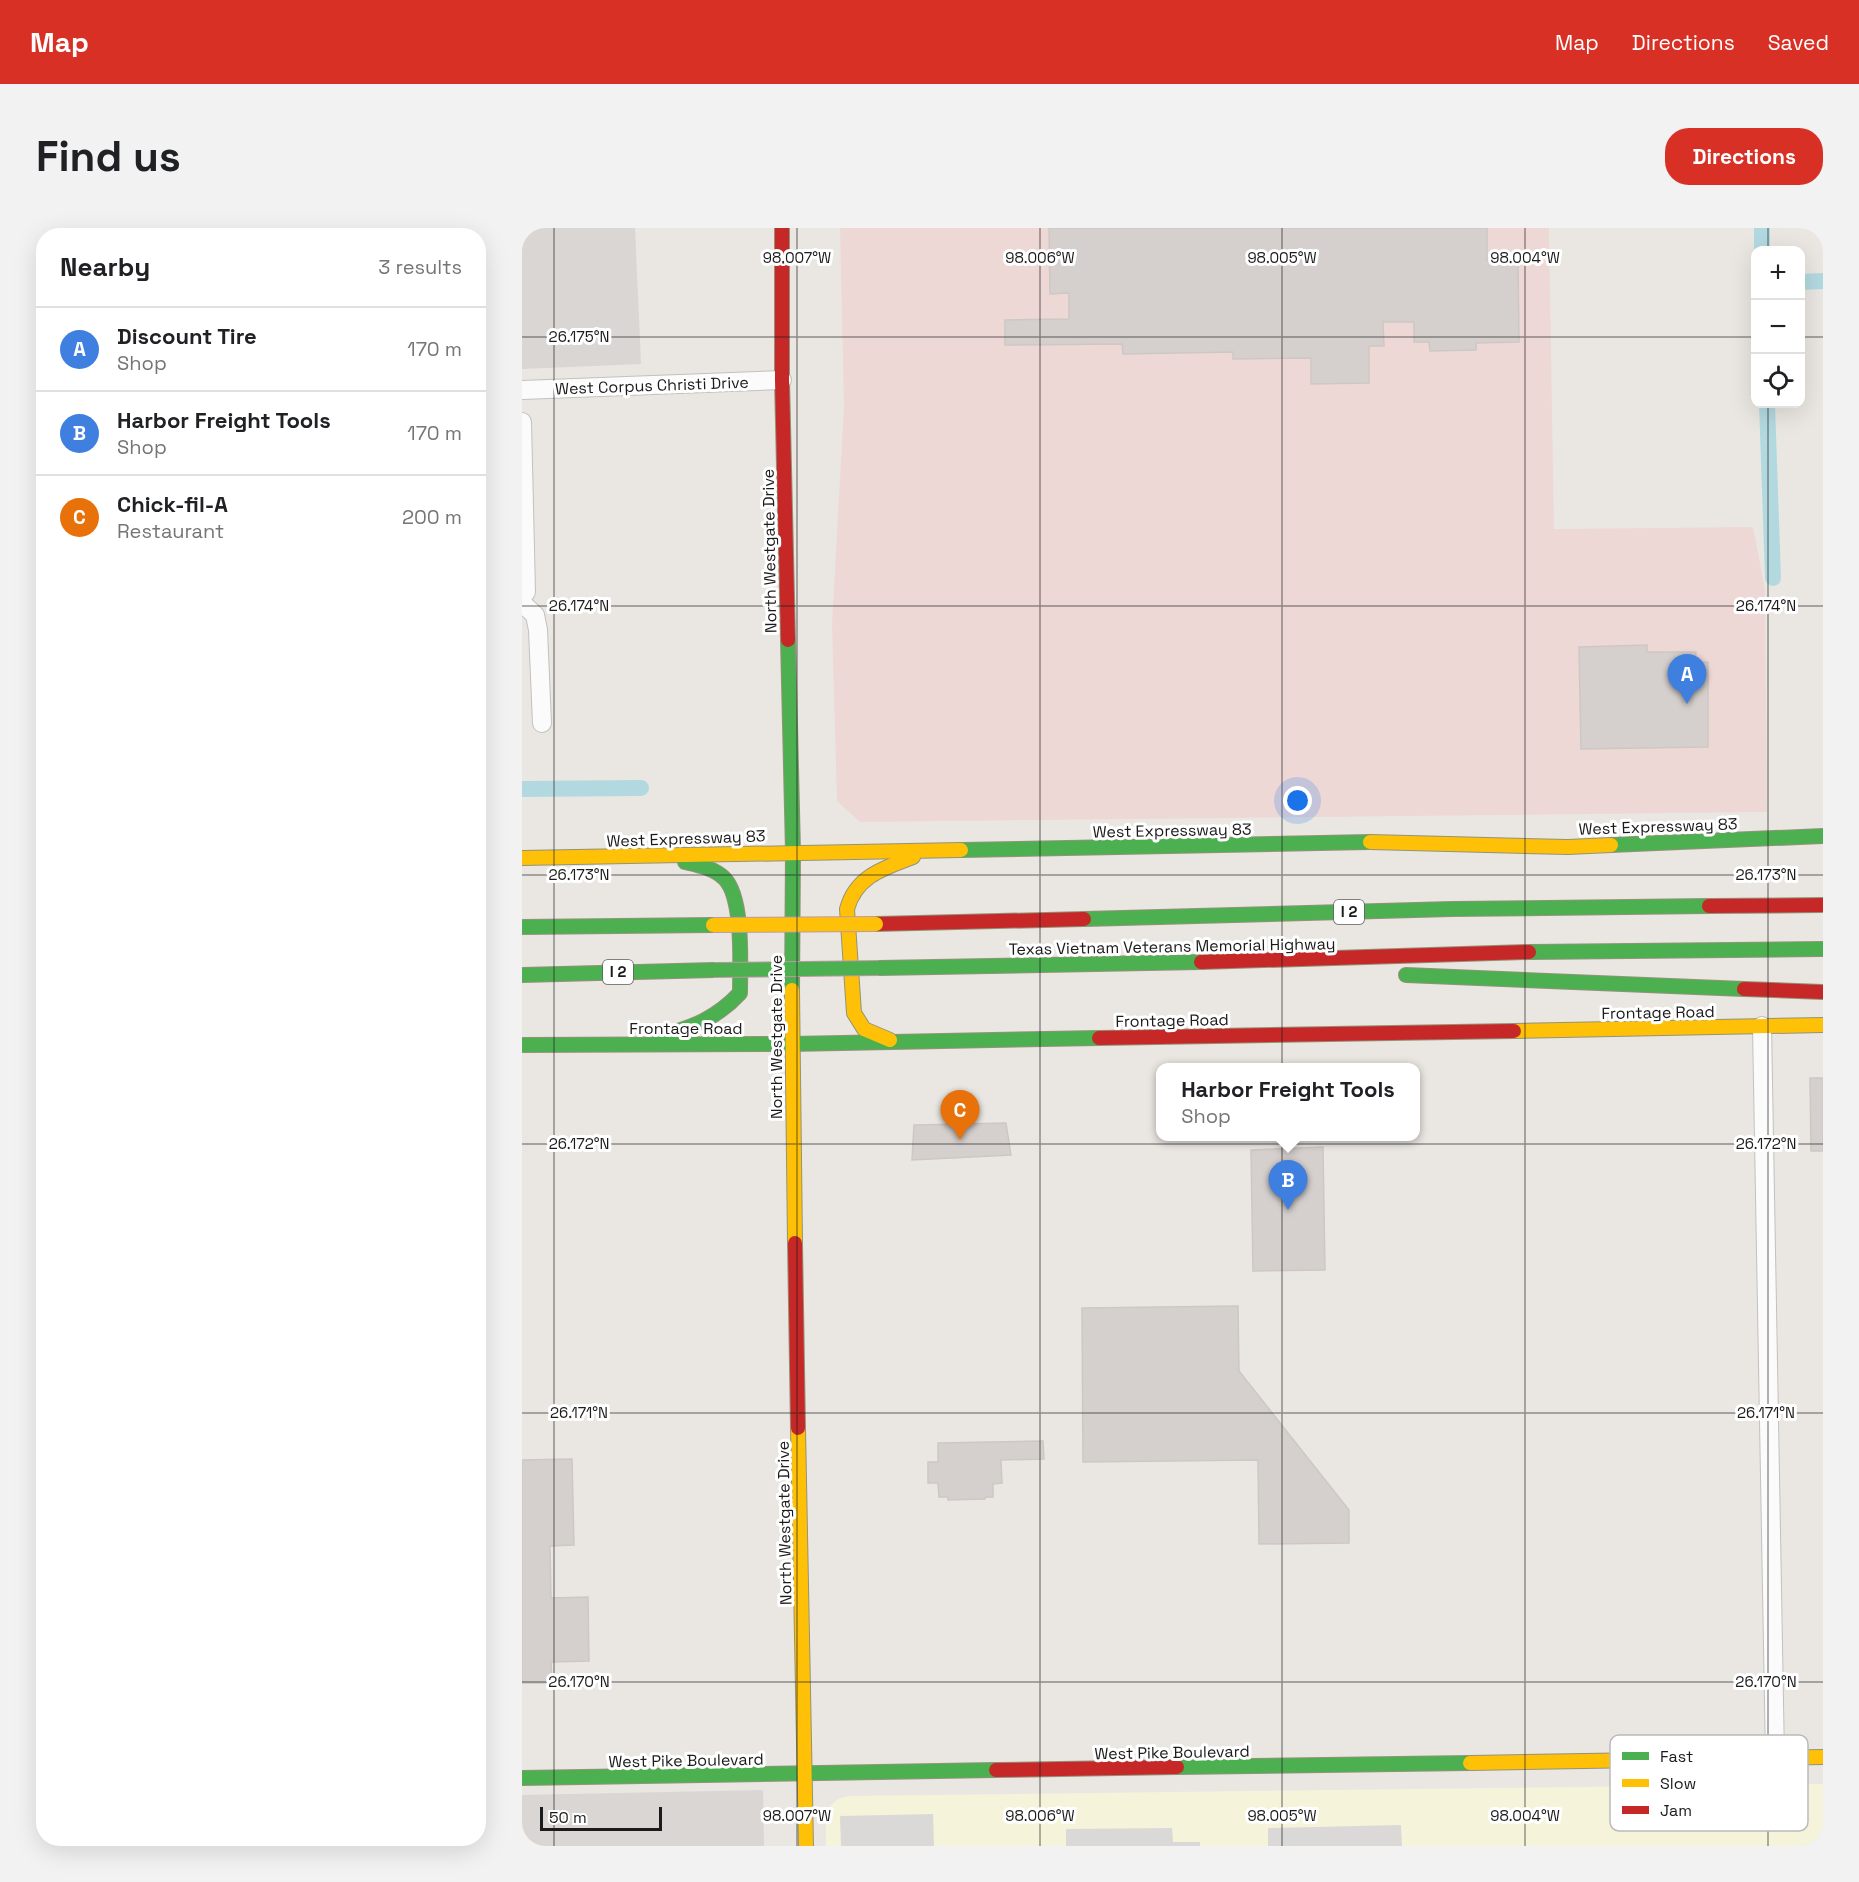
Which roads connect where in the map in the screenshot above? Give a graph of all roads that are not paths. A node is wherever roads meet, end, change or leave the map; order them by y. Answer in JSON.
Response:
{"nodes":[{"id":1,"x":782,"y":228,"type":"edge"},
{"id":2,"x":782,"y":380,"type":"junction"},
{"id":3,"x":522,"y":390,"type":"edge"},
{"id":4,"x":522,"y":422,"type":"edge"},
{"id":5,"x":522,"y":597,"type":"edge"},
{"id":6,"x":522,"y":603,"type":"edge"},
{"id":7,"x":542,"y":723,"type":"dead end"},
{"id":8,"x":1823,"y":836,"type":"edge"},
{"id":9,"x":926,"y":851,"type":"junction"},
{"id":10,"x":793,"y":852,"type":"junction"},
{"id":11,"x":659,"y":856,"type":"junction"},
{"id":12,"x":522,"y":858,"type":"edge"},
{"id":13,"x":1823,"y":897,"type":"edge"},
{"id":14,"x":1711,"y":905,"type":"junction"},
{"id":15,"x":1823,"y":905,"type":"edge"},
{"id":16,"x":522,"y":927,"type":"edge"},
{"id":17,"x":1823,"y":949,"type":"edge"},
{"id":18,"x":1108,"y":965,"type":"junction"},
{"id":19,"x":1334,"y":973,"type":"dead end"},
{"id":20,"x":522,"y":975,"type":"edge"},
{"id":21,"x":1393,"y":975,"type":"dead end"},
{"id":22,"x":1823,"y":992,"type":"edge"},
{"id":23,"x":1823,"y":1025,"type":"edge"},
{"id":24,"x":1762,"y":1026,"type":"junction"},
{"id":25,"x":900,"y":1042,"type":"junction"},
{"id":26,"x":632,"y":1044,"type":"junction"},
{"id":27,"x":791,"y":1044,"type":"junction"},
{"id":28,"x":522,"y":1045,"type":"edge"},
{"id":29,"x":1775,"y":1735,"type":"edge"},
{"id":30,"x":1610,"y":1761,"type":"edge"},
{"id":31,"x":805,"y":1775,"type":"junction"},
{"id":32,"x":522,"y":1779,"type":"edge"},
{"id":33,"x":806,"y":1846,"type":"edge"}],
"edges":[{"from":1,"to":2,"type":"main road","name":"North Westgate Drive"},
{"from":2,"to":3,"type":"street","name":"West Corpus Christi Drive"},
{"from":2,"to":10,"type":"main road","name":"North Westgate Drive"},
{"from":4,"to":5,"type":"street"},
{"from":6,"to":7,"type":"street"},
{"from":8,"to":9,"type":"main road","name":"West Expressway 83"},
{"from":9,"to":10,"type":"main road","name":"West Expressway 83"},
{"from":9,"to":25,"type":"main road"},
{"from":10,"to":11,"type":"main road","name":"West Expressway 83"},
{"from":10,"to":27,"type":"main road","name":"North Westgate Drive"},
{"from":11,"to":12,"type":"main road","name":"West Expressway 83"},
{"from":11,"to":26,"type":"main road"},
{"from":13,"to":14,"type":"main road"},
{"from":14,"to":15,"type":"main road","name":"Texas Vietnam Veterans Memorial Highway","number":"I 2"},
{"from":14,"to":16,"type":"main road","name":"Texas Vietnam Veterans Memorial Highway","number":"I 2","bridge":true},
{"from":17,"to":18,"type":"main road","name":"Texas Vietnam Veterans Memorial Highway","number":"I 2"},
{"from":18,"to":19,"type":"main road"},
{"from":18,"to":20,"type":"main road","name":"Texas Vietnam Veterans Memorial Highway","number":"I 2","bridge":true},
{"from":21,"to":22,"type":"main road"},
{"from":23,"to":24,"type":"main road","name":"Frontage Road"},
{"from":24,"to":25,"type":"main road","name":"Frontage Road"},
{"from":24,"to":29,"type":"street"},
{"from":25,"to":27,"type":"main road","name":"Frontage Road"},
{"from":26,"to":27,"type":"main road","name":"Frontage Road"},
{"from":26,"to":28,"type":"main road","name":"Frontage Road"},
{"from":27,"to":31,"type":"main road","name":"North Westgate Drive"},
{"from":30,"to":31,"type":"main road","name":"West Pike Boulevard"},
{"from":31,"to":32,"type":"main road","name":"West Pike Boulevard"},
{"from":31,"to":33,"type":"main road","name":"North Westgate Drive"}]}
